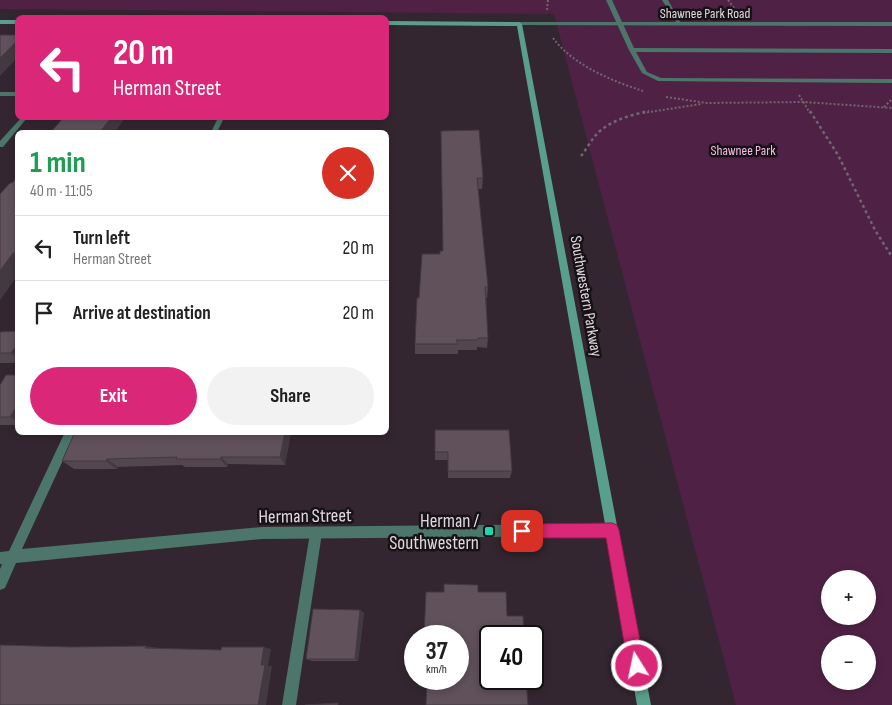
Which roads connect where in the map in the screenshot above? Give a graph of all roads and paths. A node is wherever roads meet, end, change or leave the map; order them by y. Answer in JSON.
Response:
{"nodes":[{"id":1,"x":609,"y":0,"type":"edge"},
{"id":2,"x":665,"y":0,"type":"edge"},
{"id":3,"x":0,"y":22,"type":"edge"},
{"id":4,"x":15,"y":22,"type":"edge"},
{"id":5,"x":389,"y":23,"type":"edge"},
{"id":6,"x":519,"y":24,"type":"junction"},
{"id":7,"x":620,"y":24,"type":"junction"},
{"id":8,"x":680,"y":24,"type":"junction"},
{"id":9,"x":892,"y":24,"type":"edge"},
{"id":10,"x":632,"y":50,"type":"junction"},
{"id":11,"x":892,"y":51,"type":"edge"},
{"id":12,"x":788,"y":81,"type":"junction"},
{"id":13,"x":892,"y":81,"type":"edge"},
{"id":14,"x":0,"y":94,"type":"edge"},
{"id":15,"x":15,"y":94,"type":"edge"},
{"id":16,"x":892,"y":99,"type":"edge"},
{"id":17,"x":804,"y":102,"type":"junction"},
{"id":18,"x":707,"y":103,"type":"dead end"},
{"id":19,"x":884,"y":107,"type":"junction"},
{"id":20,"x":892,"y":108,"type":"edge"},
{"id":21,"x":22,"y":120,"type":"edge"},
{"id":22,"x":0,"y":145,"type":"edge"},
{"id":23,"x":582,"y":156,"type":"dead end"},
{"id":24,"x":892,"y":257,"type":"edge"},
{"id":25,"x":69,"y":435,"type":"edge"},
{"id":26,"x":612,"y":530,"type":"junction"},
{"id":27,"x":316,"y":533,"type":"junction"},
{"id":28,"x":6,"y":558,"type":"edge"},
{"id":29,"x":0,"y":583,"type":"edge"},
{"id":30,"x":289,"y":705,"type":"edge"},
{"id":31,"x":644,"y":705,"type":"edge"}],
"edges":[{"from":1,"to":7,"type":"street"},
{"from":2,"to":8,"type":"street"},
{"from":3,"to":4,"type":"street"},
{"from":5,"to":6,"type":"street"},
{"from":6,"to":7,"type":"street","name":"Shawnee Park Road"},
{"from":6,"to":26,"type":"street","name":"Southwestern Parkway"},
{"from":7,"to":8,"type":"street","name":"Shawnee Park Road"},
{"from":7,"to":10,"type":"street"},
{"from":8,"to":9,"type":"street","name":"Shawnee Park Road"},
{"from":10,"to":11,"type":"street"},
{"from":10,"to":12,"type":"street"},
{"from":12,"to":13,"type":"street"},
{"from":12,"to":17,"type":"path"},
{"from":14,"to":15,"type":"street"},
{"from":16,"to":19,"type":"path"},
{"from":17,"to":19,"type":"path"},
{"from":17,"to":24,"type":"path"},
{"from":18,"to":23,"type":"path"},
{"from":19,"to":20,"type":"path"},
{"from":21,"to":22,"type":"street"},
{"from":25,"to":28,"type":"street"},
{"from":26,"to":27,"type":"street","name":"Herman Street"},
{"from":26,"to":31,"type":"street","name":"Southwestern Parkway"},
{"from":27,"to":28,"type":"street","name":"Herman Street"},
{"from":27,"to":30,"type":"street"},
{"from":28,"to":29,"type":"street"}]}
